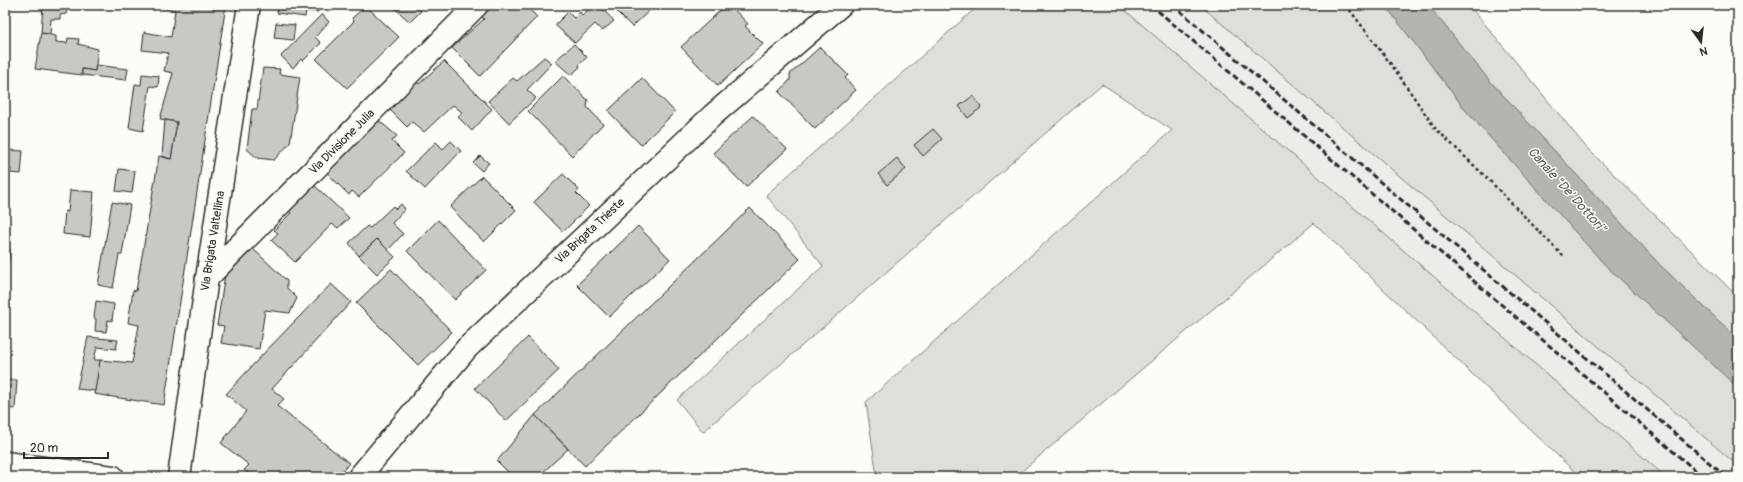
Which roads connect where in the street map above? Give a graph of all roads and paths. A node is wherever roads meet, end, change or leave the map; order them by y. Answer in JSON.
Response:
{"nodes":[{"id":1,"x":249,"y":5,"type":"edge"},
{"id":2,"x":477,"y":5,"type":"edge"},
{"id":3,"x":841,"y":5,"type":"edge"},
{"id":4,"x":1346,"y":5,"type":"edge"},
{"id":5,"x":1564,"y":257,"type":"dead end"},
{"id":6,"x":207,"y":278,"type":"junction"},
{"id":7,"x":5,"y":463,"type":"edge"},
{"id":8,"x":113,"y":477,"type":"edge"},
{"id":9,"x":179,"y":477,"type":"edge"},
{"id":10,"x":359,"y":477,"type":"edge"}],
"edges":[{"from":1,"to":6,"type":"street","name":"Via Brigata Valtellina"},
{"from":2,"to":6,"type":"street","name":"Via Divisione Julia"},
{"from":3,"to":10,"type":"street","name":"Via Brigata Trieste"},
{"from":4,"to":5,"type":"path"},
{"from":6,"to":9,"type":"street","name":"Via Brigata Valtellina"},
{"from":7,"to":8,"type":"street"}]}
